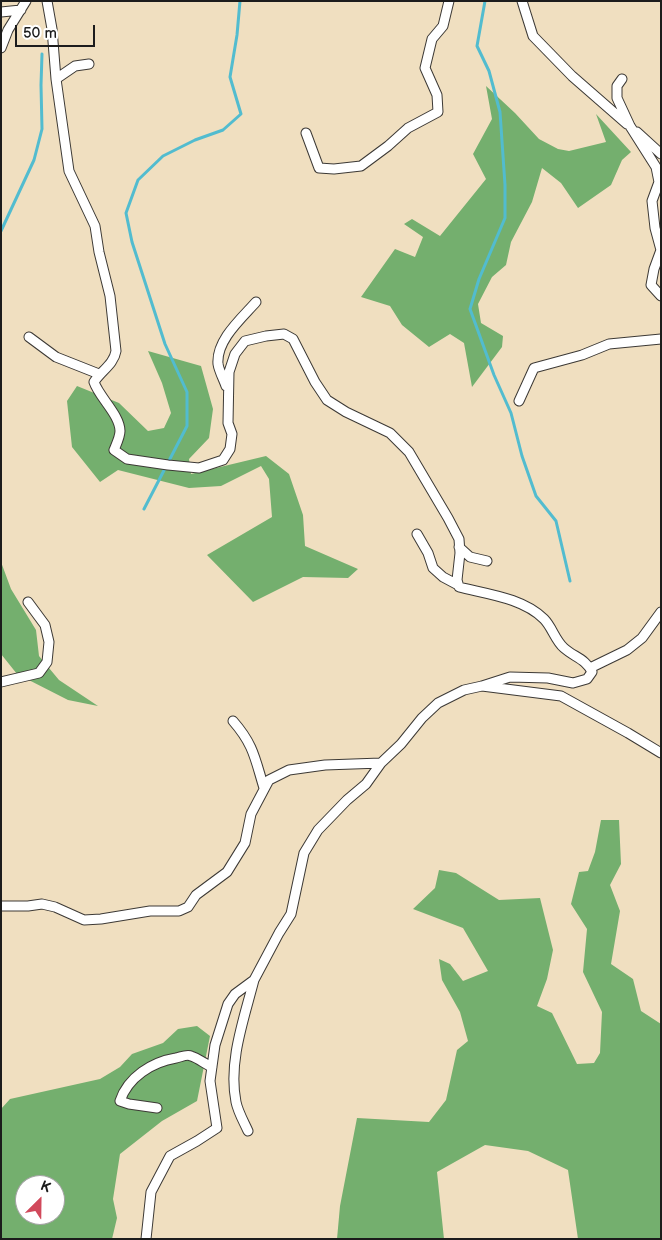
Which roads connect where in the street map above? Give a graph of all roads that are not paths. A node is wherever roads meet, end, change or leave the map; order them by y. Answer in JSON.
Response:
{"nodes":[{"id":1,"x":26,"y":1,"type":"edge"},
{"id":2,"x":47,"y":1,"type":"edge"},
{"id":3,"x":449,"y":1,"type":"edge"},
{"id":4,"x":522,"y":1,"type":"edge"},
{"id":5,"x":21,"y":10,"type":"junction"},
{"id":6,"x":1,"y":12,"type":"edge"},
{"id":7,"x":1,"y":48,"type":"edge"},
{"id":8,"x":89,"y":64,"type":"dead end"},
{"id":9,"x":622,"y":78,"type":"dead end"},
{"id":10,"x":56,"y":79,"type":"junction"},
{"id":11,"x":630,"y":126,"type":"junction"},
{"id":12,"x":306,"y":133,"type":"dead end"},
{"id":13,"x":661,"y":154,"type":"edge"},
{"id":14,"x":661,"y":296,"type":"edge"},
{"id":15,"x":256,"y":302,"type":"dead end"},
{"id":16,"x":29,"y":337,"type":"dead end"},
{"id":17,"x":661,"y":339,"type":"edge"},
{"id":18,"x":99,"y":374,"type":"junction"},
{"id":19,"x":228,"y":391,"type":"junction"},
{"id":20,"x":519,"y":401,"type":"dead end"},
{"id":21,"x":417,"y":534,"type":"dead end"},
{"id":22,"x":459,"y":547,"type":"junction"},
{"id":23,"x":487,"y":561,"type":"dead end"},
{"id":24,"x":458,"y":585,"type":"junction"},
{"id":25,"x":28,"y":602,"type":"dead end"},
{"id":26,"x":661,"y":612,"type":"edge"},
{"id":27,"x":590,"y":668,"type":"junction"},
{"id":28,"x":1,"y":682,"type":"edge"},
{"id":29,"x":482,"y":686,"type":"junction"},
{"id":30,"x":233,"y":721,"type":"dead end"},
{"id":31,"x":661,"y":754,"type":"edge"},
{"id":32,"x":381,"y":763,"type":"junction"},
{"id":33,"x":264,"y":788,"type":"junction"},
{"id":34,"x":1,"y":906,"type":"edge"},
{"id":35,"x":254,"y":980,"type":"junction"},
{"id":36,"x":212,"y":1068,"type":"junction"},
{"id":37,"x":157,"y":1108,"type":"dead end"},
{"id":38,"x":248,"y":1131,"type":"dead end"},
{"id":39,"x":146,"y":1239,"type":"edge"}],
"edges":[{"from":1,"to":5,"type":"street"},
{"from":2,"to":10,"type":"street"},
{"from":3,"to":12,"type":"street"},
{"from":4,"to":11,"type":"street"},
{"from":5,"to":6,"type":"street"},
{"from":5,"to":7,"type":"street"},
{"from":8,"to":10,"type":"street"},
{"from":9,"to":11,"type":"street"},
{"from":10,"to":18,"type":"street"},
{"from":11,"to":13,"type":"street"},
{"from":11,"to":14,"type":"street"},
{"from":15,"to":19,"type":"street"},
{"from":16,"to":18,"type":"street"},
{"from":17,"to":20,"type":"street"},
{"from":18,"to":19,"type":"street"},
{"from":19,"to":22,"type":"street"},
{"from":21,"to":24,"type":"street"},
{"from":22,"to":23,"type":"street"},
{"from":22,"to":24,"type":"street"},
{"from":24,"to":27,"type":"street"},
{"from":25,"to":28,"type":"street"},
{"from":26,"to":27,"type":"street"},
{"from":27,"to":29,"type":"street"},
{"from":29,"to":31,"type":"street"},
{"from":29,"to":32,"type":"street"},
{"from":30,"to":33,"type":"street"},
{"from":32,"to":33,"type":"street"},
{"from":32,"to":35,"type":"street"},
{"from":33,"to":34,"type":"street"},
{"from":35,"to":36,"type":"street"},
{"from":35,"to":38,"type":"street"},
{"from":36,"to":37,"type":"street"},
{"from":36,"to":39,"type":"street"}]}
